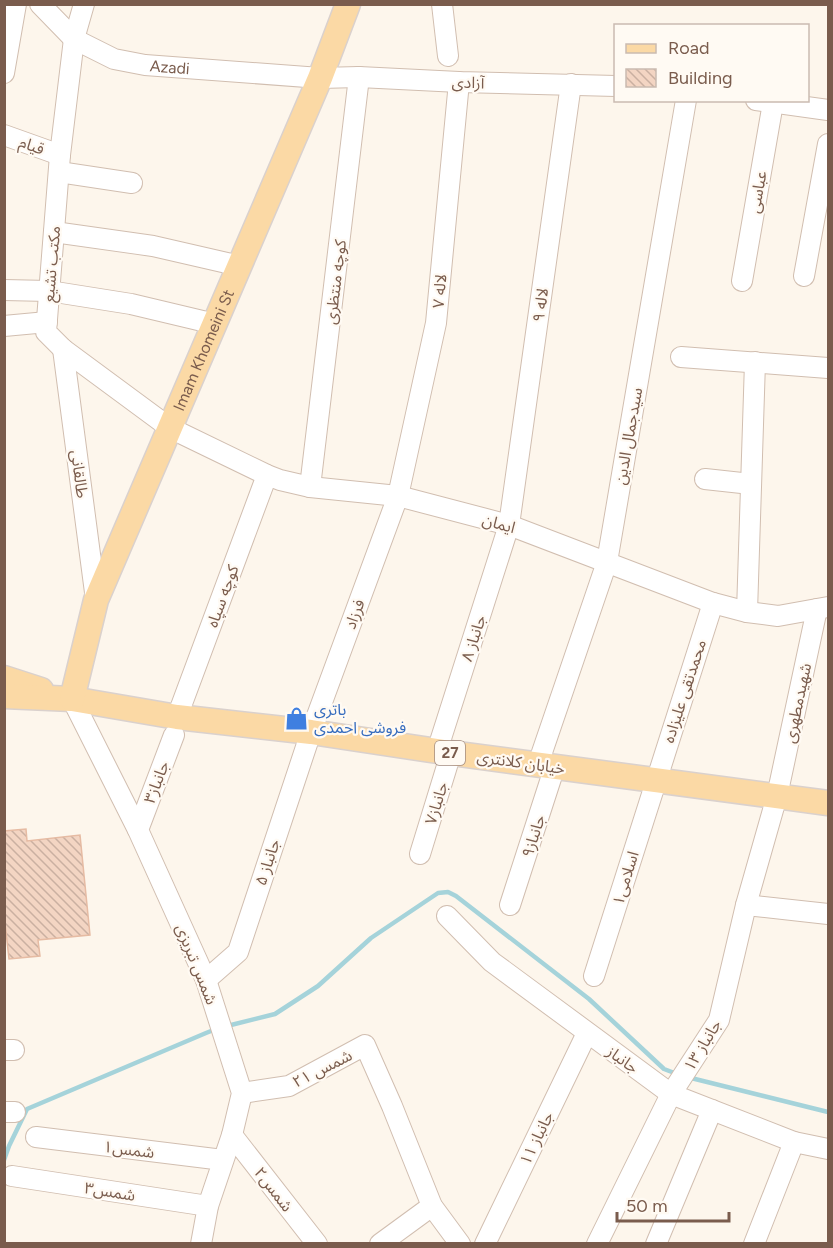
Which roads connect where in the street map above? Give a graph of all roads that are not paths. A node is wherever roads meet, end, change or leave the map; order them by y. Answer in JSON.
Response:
{"nodes":[{"id":1,"x":16,"y":4,"type":"edge"},
{"id":2,"x":40,"y":4,"type":"edge"},
{"id":3,"x":84,"y":4,"type":"edge"},
{"id":4,"x":348,"y":4,"type":"edge"},
{"id":5,"x":442,"y":4,"type":"edge"},
{"id":6,"x":74,"y":39,"type":"junction"},
{"id":7,"x":448,"y":56,"type":"dead end"},
{"id":8,"x":4,"y":73,"type":"edge"},
{"id":9,"x":359,"y":77,"type":"junction"},
{"id":10,"x":320,"y":78,"type":"junction"},
{"id":11,"x":459,"y":81,"type":"junction"},
{"id":12,"x":571,"y":84,"type":"junction"},
{"id":13,"x":614,"y":86,"type":"edge"},
{"id":14,"x":686,"y":102,"type":"edge"},
{"id":15,"x":764,"y":102,"type":"edge"},
{"id":16,"x":828,"y":110,"type":"edge"},
{"id":17,"x":4,"y":135,"type":"edge"},
{"id":18,"x":828,"y":144,"type":"edge"},
{"id":19,"x":59,"y":163,"type":"junction"},
{"id":20,"x":132,"y":183,"type":"dead end"},
{"id":21,"x":54,"y":232,"type":"junction"},
{"id":22,"x":240,"y":266,"type":"junction"},
{"id":23,"x":804,"y":276,"type":"dead end"},
{"id":24,"x":742,"y":280,"type":"dead end"},
{"id":25,"x":4,"y":290,"type":"edge"},
{"id":26,"x":49,"y":291,"type":"junction"},
{"id":27,"x":46,"y":322,"type":"junction"},
{"id":28,"x":215,"y":324,"type":"junction"},
{"id":29,"x":4,"y":326,"type":"edge"},
{"id":30,"x":63,"y":349,"type":"junction"},
{"id":31,"x":681,"y":357,"type":"dead end"},
{"id":32,"x":755,"y":362,"type":"junction"},
{"id":33,"x":828,"y":368,"type":"edge"},
{"id":34,"x":170,"y":428,"type":"junction"},
{"id":35,"x":267,"y":475,"type":"junction"},
{"id":36,"x":705,"y":479,"type":"dead end"},
{"id":37,"x":751,"y":484,"type":"junction"},
{"id":38,"x":310,"y":487,"type":"junction"},
{"id":39,"x":398,"y":496,"type":"junction"},
{"id":40,"x":509,"y":525,"type":"junction"},
{"id":41,"x":607,"y":562,"type":"junction"},
{"id":42,"x":96,"y":600,"type":"junction"},
{"id":43,"x":713,"y":603,"type":"junction"},
{"id":44,"x":823,"y":608,"type":"edge"},
{"id":45,"x":747,"y":612,"type":"junction"},
{"id":46,"x":4,"y":678,"type":"edge"},
{"id":47,"x":4,"y":696,"type":"edge"},
{"id":48,"x":72,"y":699,"type":"junction"},
{"id":49,"x":176,"y":726,"type":"junction"},
{"id":50,"x":310,"y":732,"type":"junction"},
{"id":51,"x":444,"y":752,"type":"junction"},
{"id":52,"x":547,"y":765,"type":"junction"},
{"id":53,"x":655,"y":780,"type":"junction"},
{"id":54,"x":777,"y":796,"type":"junction"},
{"id":55,"x":828,"y":803,"type":"edge"},
{"id":56,"x":138,"y":830,"type":"junction"},
{"id":57,"x":420,"y":854,"type":"dead end"},
{"id":58,"x":510,"y":905,"type":"dead end"},
{"id":59,"x":746,"y":905,"type":"junction"},
{"id":60,"x":828,"y":914,"type":"edge"},
{"id":61,"x":447,"y":916,"type":"dead end"},
{"id":62,"x":594,"y":976,"type":"dead end"},
{"id":63,"x":206,"y":980,"type":"junction"},
{"id":64,"x":587,"y":1033,"type":"junction"},
{"id":65,"x":242,"y":1093,"type":"junction"},
{"id":66,"x":671,"y":1094,"type":"junction"},
{"id":67,"x":712,"y":1110,"type":"junction"},
{"id":68,"x":232,"y":1135,"type":"junction"},
{"id":69,"x":36,"y":1137,"type":"dead end"},
{"id":70,"x":794,"y":1142,"type":"junction"},
{"id":71,"x":828,"y":1149,"type":"edge"},
{"id":72,"x":223,"y":1160,"type":"junction"},
{"id":73,"x":12,"y":1176,"type":"dead end"},
{"id":74,"x":208,"y":1206,"type":"junction"},
{"id":75,"x":432,"y":1206,"type":"junction"},
{"id":76,"x":201,"y":1244,"type":"edge"},
{"id":77,"x":317,"y":1244,"type":"edge"},
{"id":78,"x":380,"y":1244,"type":"edge"},
{"id":79,"x":459,"y":1244,"type":"edge"},
{"id":80,"x":485,"y":1244,"type":"edge"},
{"id":81,"x":597,"y":1244,"type":"edge"},
{"id":82,"x":656,"y":1244,"type":"edge"},
{"id":83,"x":754,"y":1244,"type":"edge"}],
"edges":[{"from":1,"to":8,"type":"street"},
{"from":2,"to":6,"type":"street","name":"Azadi"},
{"from":3,"to":6,"type":"street","name":"مکتب تشیع"},
{"from":4,"to":10,"type":"main road","name":"Imam Khomeini St"},
{"from":5,"to":7,"type":"street"},
{"from":6,"to":10,"type":"street","name":"Azadi"},
{"from":6,"to":19,"type":"street","name":"مکتب تشیع"},
{"from":9,"to":10,"type":"street","name":"آزادی"},
{"from":9,"to":11,"type":"street","name":"آزادی"},
{"from":9,"to":38,"type":"street","name":"کوچه منتظری"},
{"from":10,"to":22,"type":"main road","name":"Imam Khomeini St"},
{"from":11,"to":12,"type":"street","name":"آزادی"},
{"from":11,"to":39,"type":"street","name":"لاله ۷"},
{"from":12,"to":13,"type":"street","name":"آزادی"},
{"from":12,"to":40,"type":"street","name":"لاله ۹"},
{"from":14,"to":41,"type":"street","name":"سیدجمال الدین"},
{"from":15,"to":16,"type":"street"},
{"from":15,"to":24,"type":"street","name":"عباسی"},
{"from":17,"to":19,"type":"street","name":"قیام"},
{"from":18,"to":23,"type":"street"},
{"from":19,"to":20,"type":"street","name":"قیام"},
{"from":19,"to":21,"type":"street","name":"مکتب تشیع"},
{"from":21,"to":22,"type":"street"},
{"from":21,"to":26,"type":"street","name":"مکتب تشیع"},
{"from":22,"to":28,"type":"main road","name":"Imam Khomeini St"},
{"from":25,"to":26,"type":"street"},
{"from":26,"to":27,"type":"street","name":"مکتب تشیع"},
{"from":26,"to":28,"type":"street"},
{"from":27,"to":29,"type":"street"},
{"from":27,"to":30,"type":"street","name":"مکتب تشیع"},
{"from":28,"to":34,"type":"main road","name":"Imam Khomeini St"},
{"from":30,"to":34,"type":"street","name":"مکتب تشیع"},
{"from":30,"to":42,"type":"street","name":"طالقانی"},
{"from":31,"to":32,"type":"street"},
{"from":32,"to":33,"type":"street"},
{"from":32,"to":37,"type":"street"},
{"from":34,"to":35,"type":"street","name":"ایمان"},
{"from":34,"to":42,"type":"main road","name":"Imam Khomeini St"},
{"from":35,"to":38,"type":"street","name":"ایمان"},
{"from":35,"to":49,"type":"street","name":"کوچه سپاه"},
{"from":36,"to":37,"type":"street"},
{"from":37,"to":45,"type":"street"},
{"from":38,"to":39,"type":"street","name":"ایمان"},
{"from":39,"to":40,"type":"street","name":"ایمان"},
{"from":39,"to":50,"type":"street","name":"فرزاد"},
{"from":40,"to":41,"type":"street","name":"ایمان"},
{"from":40,"to":51,"type":"street","name":"جانباز ۸"},
{"from":41,"to":43,"type":"street","name":"ایمان"},
{"from":41,"to":52,"type":"street","name":"سیدجمال الدین"},
{"from":42,"to":48,"type":"main road","name":"Imam Khomeini St"},
{"from":43,"to":45,"type":"street","name":"ایمان"},
{"from":43,"to":53,"type":"street","name":"محمدتقی علیزاده"},
{"from":44,"to":45,"type":"street","name":"ایمان"},
{"from":44,"to":54,"type":"street","name":"شهیدمطهری"},
{"from":46,"to":48,"type":"main road","name":"خیابان کلانتری","number":"27"},
{"from":47,"to":48,"type":"main road","name":"خیابان کلانتری","number":"27"},
{"from":48,"to":49,"type":"main road","name":"خیابان کلانتری","number":"27"},
{"from":48,"to":56,"type":"street","name":"شمس تبریزی"},
{"from":49,"to":50,"type":"main road","name":"خیابان کلانتری","number":"27"},
{"from":49,"to":56,"type":"street","name":"جانباز۳"},
{"from":50,"to":51,"type":"main road","name":"خیابان کلانتری","number":"27"},
{"from":50,"to":63,"type":"street","name":"جانباز ۵"},
{"from":51,"to":52,"type":"main road","name":"خیابان کلانتری","number":"27"},
{"from":51,"to":57,"type":"street","name":"جانباز۷"},
{"from":52,"to":53,"type":"main road","name":"خیابان کلانتری","number":"27"},
{"from":52,"to":58,"type":"street","name":"جانباز۹"},
{"from":53,"to":54,"type":"main road","name":"خیابان کلانتری","number":"27"},
{"from":53,"to":62,"type":"street","name":"اسلامی۱"},
{"from":54,"to":55,"type":"main road","name":"خیابان کلانتری","number":"27"},
{"from":54,"to":59,"type":"street","name":"جانباز ۱۳"},
{"from":56,"to":63,"type":"street","name":"شمس تبریزی"},
{"from":59,"to":60,"type":"street"},
{"from":59,"to":66,"type":"street","name":"جانباز ۱۳"},
{"from":61,"to":64,"type":"street","name":"جانباز"},
{"from":63,"to":65,"type":"street","name":"شمس تبریزی"},
{"from":64,"to":66,"type":"street","name":"جانباز"},
{"from":64,"to":80,"type":"street","name":"جانباز ۱۱"},
{"from":65,"to":68,"type":"street"},
{"from":65,"to":75,"type":"street","name":"شمس ۲۱"},
{"from":66,"to":67,"type":"street","name":"جانباز"},
{"from":66,"to":81,"type":"street","name":"جانباز ۱۳"},
{"from":67,"to":70,"type":"street","name":"جانباز"},
{"from":67,"to":82,"type":"street"},
{"from":68,"to":72,"type":"street"},
{"from":68,"to":77,"type":"street","name":"شمس۲"},
{"from":69,"to":72,"type":"street","name":"شمس۱"},
{"from":70,"to":71,"type":"street","name":"جانباز"},
{"from":70,"to":83,"type":"street"},
{"from":72,"to":74,"type":"street"},
{"from":73,"to":74,"type":"street","name":"شمس۳"},
{"from":74,"to":76,"type":"street"},
{"from":75,"to":78,"type":"street"},
{"from":75,"to":79,"type":"street"}]}
